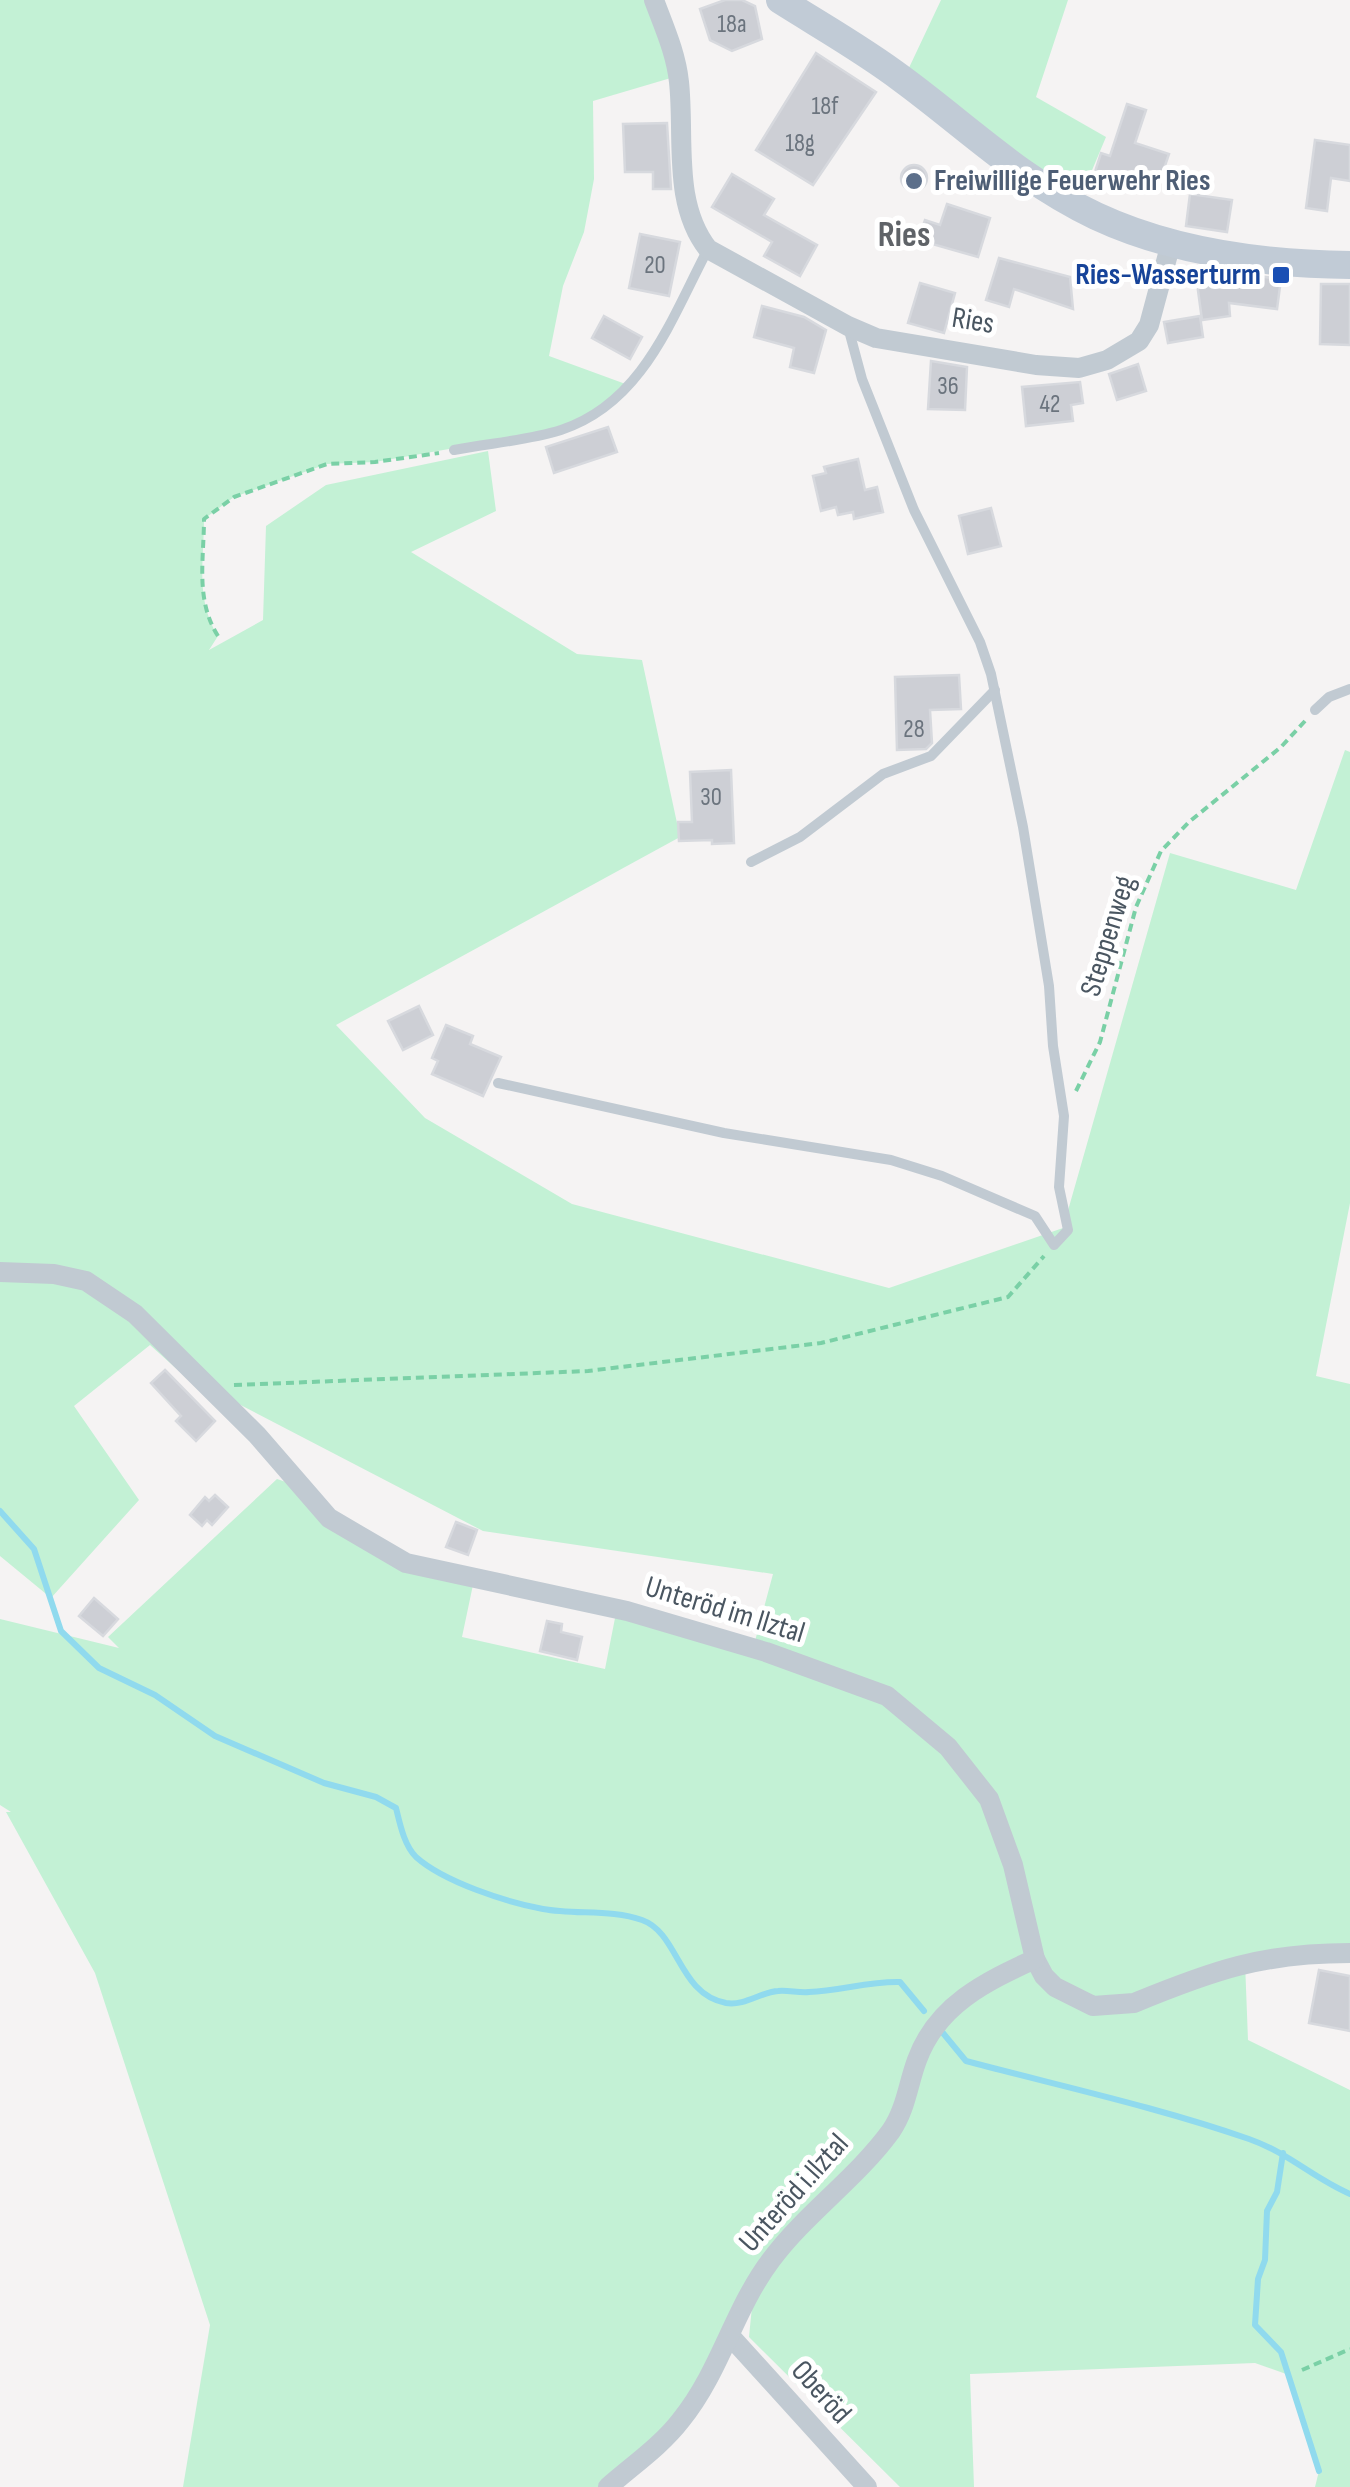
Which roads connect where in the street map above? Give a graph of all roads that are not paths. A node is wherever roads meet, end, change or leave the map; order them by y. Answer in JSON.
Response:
{"nodes":[{"id":1,"x":654,"y":0,"type":"edge"},
{"id":2,"x":780,"y":0,"type":"edge"},
{"id":3,"x":1171,"y":243,"type":"junction"},
{"id":4,"x":708,"y":249,"type":"junction"},
{"id":5,"x":1350,"y":264,"type":"edge"},
{"id":6,"x":848,"y":326,"type":"junction"},
{"id":7,"x":454,"y":450,"type":"road end"},
{"id":8,"x":1350,"y":689,"type":"edge"},
{"id":9,"x":994,"y":690,"type":"junction"},
{"id":10,"x":1315,"y":710,"type":"road end"},
{"id":11,"x":751,"y":862,"type":"dead end"},
{"id":12,"x":498,"y":1083,"type":"dead end"},
{"id":13,"x":0,"y":1272,"type":"edge"},
{"id":14,"x":1350,"y":1953,"type":"edge"},
{"id":15,"x":1036,"y":1959,"type":"junction"},
{"id":16,"x":731,"y":2337,"type":"junction"},
{"id":17,"x":608,"y":2487,"type":"edge"},
{"id":18,"x":867,"y":2487,"type":"edge"}],
"edges":[{"from":1,"to":4,"type":"street"},
{"from":2,"to":3,"type":"street"},
{"from":3,"to":5,"type":"street"},
{"from":3,"to":6,"type":"street","name":"Ries"},
{"from":4,"to":6,"type":"street","name":"Ries"},
{"from":4,"to":7,"type":"lane"},
{"from":6,"to":9,"type":"lane"},
{"from":8,"to":10,"type":"lane"},
{"from":9,"to":11,"type":"lane"},
{"from":9,"to":12,"type":"lane"},
{"from":13,"to":15,"type":"street","name":"Unteröd im Ilztal"},
{"from":14,"to":15,"type":"street","name":"Unteröd im Ilztal"},
{"from":15,"to":16,"type":"street","name":"Unteröd i.Ilztal"},
{"from":16,"to":17,"type":"street","name":"Unteröd i.Ilztal"},
{"from":16,"to":18,"type":"street","name":"Oberöd"}]}
